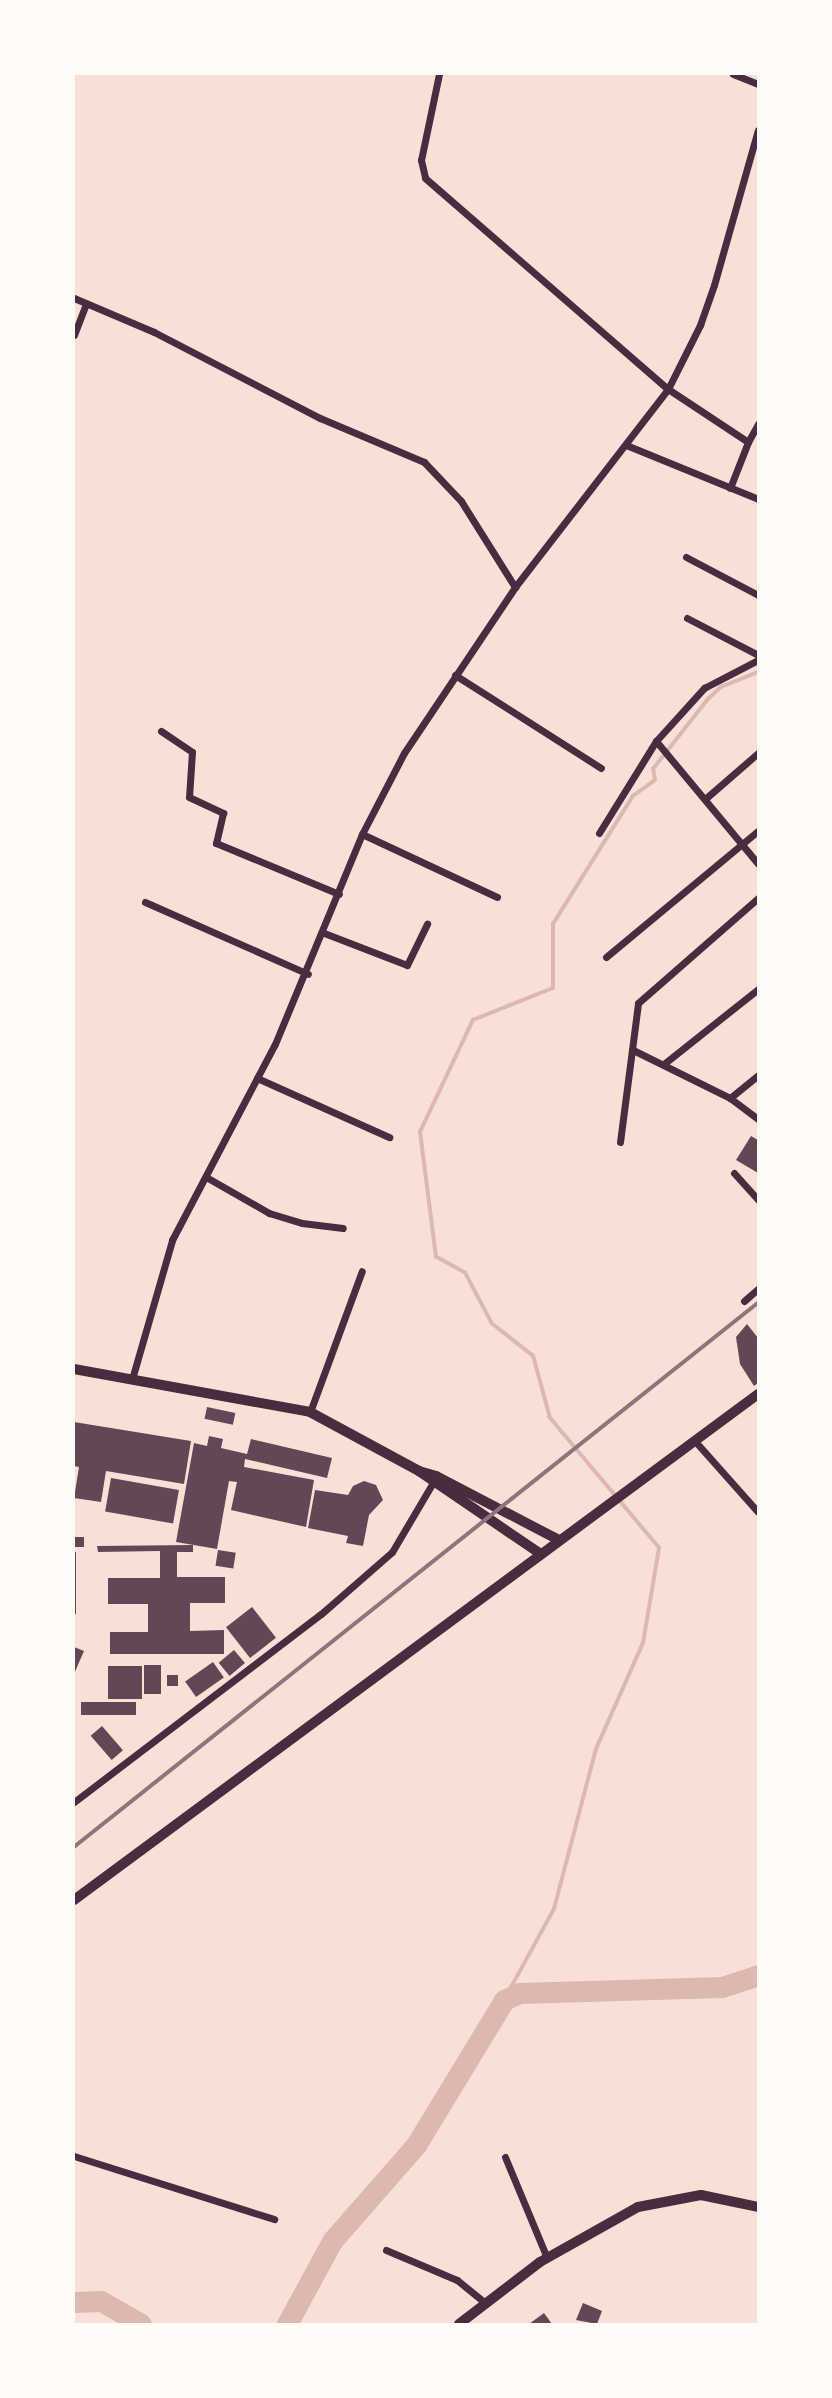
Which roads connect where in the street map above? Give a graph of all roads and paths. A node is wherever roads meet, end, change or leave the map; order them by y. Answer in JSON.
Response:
{"nodes":[{"id":1,"x":439,"y":74,"type":"edge"},
{"id":2,"x":733,"y":74,"type":"edge"},
{"id":3,"x":758,"y":84,"type":"edge"},
{"id":4,"x":758,"y":134,"type":"edge"},
{"id":5,"x":74,"y":298,"type":"edge"},
{"id":6,"x":86,"y":303,"type":"junction"},
{"id":7,"x":74,"y":335,"type":"edge"},
{"id":8,"x":668,"y":389,"type":"junction"},
{"id":9,"x":758,"y":424,"type":"edge"},
{"id":10,"x":748,"y":442,"type":"junction"},
{"id":11,"x":626,"y":446,"type":"junction"},
{"id":12,"x":730,"y":488,"type":"junction"},
{"id":13,"x":758,"y":499,"type":"edge"},
{"id":14,"x":686,"y":557,"type":"dead end"},
{"id":15,"x":515,"y":587,"type":"junction"},
{"id":16,"x":758,"y":595,"type":"edge"},
{"id":17,"x":687,"y":618,"type":"dead end"},
{"id":18,"x":758,"y":658,"type":"edge"},
{"id":19,"x":455,"y":675,"type":"junction"},
{"id":20,"x":161,"y":730,"type":"dead end"},
{"id":21,"x":658,"y":743,"type":"junction"},
{"id":22,"x":758,"y":753,"type":"edge"},
{"id":23,"x":601,"y":768,"type":"dead end"},
{"id":24,"x":705,"y":799,"type":"junction"},
{"id":25,"x":758,"y":831,"type":"edge"},
{"id":26,"x":599,"y":833,"type":"dead end"},
{"id":27,"x":362,"y":834,"type":"junction"},
{"id":28,"x":743,"y":844,"type":"junction"},
{"id":29,"x":758,"y":864,"type":"edge"},
{"id":30,"x":339,"y":894,"type":"junction"},
{"id":31,"x":497,"y":897,"type":"dead end"},
{"id":32,"x":758,"y":898,"type":"edge"},
{"id":33,"x":145,"y":902,"type":"dead end"},
{"id":34,"x":427,"y":925,"type":"dead end"},
{"id":35,"x":324,"y":933,"type":"junction"},
{"id":36,"x":606,"y":957,"type":"dead end"},
{"id":37,"x":308,"y":974,"type":"junction"},
{"id":38,"x":758,"y":989,"type":"edge"},
{"id":39,"x":633,"y":1050,"type":"junction"},
{"id":40,"x":665,"y":1063,"type":"junction"},
{"id":41,"x":758,"y":1075,"type":"edge"},
{"id":42,"x":257,"y":1078,"type":"junction"},
{"id":43,"x":730,"y":1098,"type":"junction"},
{"id":44,"x":758,"y":1119,"type":"edge"},
{"id":45,"x":389,"y":1137,"type":"dead end"},
{"id":46,"x":620,"y":1142,"type":"dead end"},
{"id":47,"x":734,"y":1173,"type":"dead end"},
{"id":48,"x":206,"y":1177,"type":"junction"},
{"id":49,"x":758,"y":1200,"type":"edge"},
{"id":50,"x":343,"y":1228,"type":"dead end"},
{"id":51,"x":362,"y":1271,"type":"dead end"},
{"id":52,"x":758,"y":1289,"type":"edge"},
{"id":53,"x":744,"y":1301,"type":"dead end"},
{"id":54,"x":74,"y":1369,"type":"edge"},
{"id":55,"x":132,"y":1379,"type":"junction"},
{"id":56,"x":758,"y":1394,"type":"edge"},
{"id":57,"x":310,"y":1412,"type":"junction"},
{"id":58,"x":694,"y":1440,"type":"junction"},
{"id":59,"x":419,"y":1471,"type":"junction"},
{"id":60,"x":432,"y":1483,"type":"junction"},
{"id":61,"x":758,"y":1512,"type":"edge"},
{"id":62,"x":558,"y":1539,"type":"junction"},
{"id":63,"x":543,"y":1550,"type":"junction"},
{"id":64,"x":74,"y":1802,"type":"edge"},
{"id":65,"x":74,"y":1900,"type":"edge"},
{"id":66,"x":74,"y":2156,"type":"edge"},
{"id":67,"x":505,"y":2157,"type":"dead end"},
{"id":68,"x":758,"y":2207,"type":"edge"},
{"id":69,"x":274,"y":2219,"type":"dead end"},
{"id":70,"x":386,"y":2250,"type":"dead end"},
{"id":71,"x":547,"y":2258,"type":"junction"},
{"id":72,"x":485,"y":2303,"type":"junction"},
{"id":73,"x":459,"y":2325,"type":"edge"}],
"edges":[{"from":1,"to":8,"type":"street"},
{"from":2,"to":3,"type":"street"},
{"from":4,"to":8,"type":"street"},
{"from":5,"to":6,"type":"street"},
{"from":6,"to":7,"type":"street"},
{"from":6,"to":15,"type":"street"},
{"from":8,"to":10,"type":"street"},
{"from":8,"to":11,"type":"street"},
{"from":9,"to":10,"type":"street"},
{"from":10,"to":12,"type":"street"},
{"from":11,"to":12,"type":"street"},
{"from":11,"to":15,"type":"street"},
{"from":12,"to":13,"type":"street"},
{"from":14,"to":16,"type":"street"},
{"from":15,"to":19,"type":"street"},
{"from":17,"to":18,"type":"street"},
{"from":18,"to":21,"type":"street"},
{"from":19,"to":23,"type":"street"},
{"from":19,"to":27,"type":"street"},
{"from":20,"to":30,"type":"street"},
{"from":21,"to":24,"type":"street"},
{"from":21,"to":26,"type":"street"},
{"from":22,"to":24,"type":"street"},
{"from":24,"to":28,"type":"street"},
{"from":25,"to":28,"type":"street"},
{"from":27,"to":30,"type":"street"},
{"from":27,"to":31,"type":"street"},
{"from":28,"to":29,"type":"street"},
{"from":28,"to":36,"type":"street"},
{"from":30,"to":35,"type":"street"},
{"from":32,"to":39,"type":"street"},
{"from":33,"to":37,"type":"street"},
{"from":34,"to":35,"type":"street"},
{"from":35,"to":37,"type":"street"},
{"from":37,"to":42,"type":"street"},
{"from":38,"to":40,"type":"street"},
{"from":39,"to":40,"type":"street"},
{"from":39,"to":46,"type":"street"},
{"from":40,"to":43,"type":"street"},
{"from":41,"to":43,"type":"street"},
{"from":42,"to":45,"type":"street"},
{"from":42,"to":48,"type":"street"},
{"from":43,"to":44,"type":"street"},
{"from":47,"to":49,"type":"street"},
{"from":48,"to":50,"type":"street"},
{"from":48,"to":55,"type":"street"},
{"from":51,"to":57,"type":"street"},
{"from":52,"to":53,"type":"street"},
{"from":54,"to":55,"type":"main road"},
{"from":55,"to":57,"type":"main road"},
{"from":56,"to":58,"type":"main road"},
{"from":57,"to":59,"type":"main road"},
{"from":58,"to":61,"type":"street"},
{"from":58,"to":62,"type":"main road"},
{"from":59,"to":60,"type":"main road"},
{"from":59,"to":62,"type":"main road"},
{"from":60,"to":63,"type":"main road"},
{"from":60,"to":64,"type":"street"},
{"from":62,"to":63,"type":"main road"},
{"from":63,"to":65,"type":"main road"},
{"from":66,"to":69,"type":"street"},
{"from":67,"to":71,"type":"street"},
{"from":68,"to":71,"type":"main road"},
{"from":70,"to":72,"type":"street"},
{"from":71,"to":72,"type":"main road"},
{"from":72,"to":73,"type":"main road"}]}
